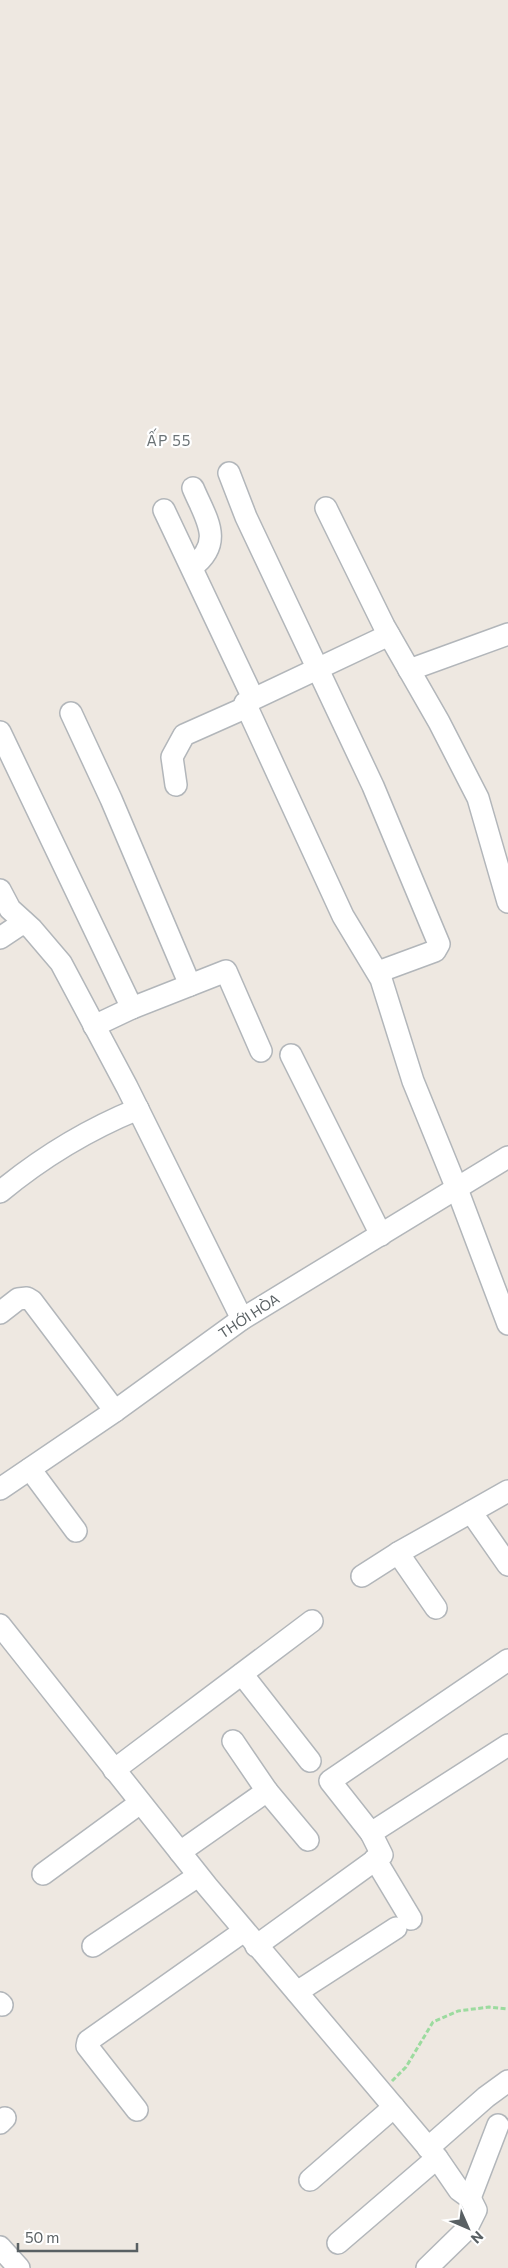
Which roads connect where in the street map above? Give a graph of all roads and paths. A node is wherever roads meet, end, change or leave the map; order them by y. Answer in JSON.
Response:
{"nodes":[{"id":1,"x":230,"y":473,"type":"dead end"},
{"id":2,"x":193,"y":488,"type":"dead end"},
{"id":3,"x":326,"y":508,"type":"dead end"},
{"id":4,"x":164,"y":510,"type":"dead end"},
{"id":5,"x":192,"y":567,"type":"junction"},
{"id":6,"x":508,"y":634,"type":"edge"},
{"id":7,"x":389,"y":635,"type":"junction"},
{"id":8,"x":319,"y":668,"type":"junction"},
{"id":9,"x":409,"y":670,"type":"junction"},
{"id":10,"x":250,"y":703,"type":"junction"},
{"id":11,"x":72,"y":713,"type":"dead end"},
{"id":12,"x":0,"y":732,"type":"edge"},
{"id":13,"x":176,"y":785,"type":"dead end"},
{"id":14,"x":0,"y":890,"type":"edge"},
{"id":15,"x":508,"y":902,"type":"edge"},
{"id":16,"x":24,"y":922,"type":"junction"},
{"id":17,"x":0,"y":938,"type":"edge"},
{"id":18,"x":378,"y":972,"type":"junction"},
{"id":19,"x":190,"y":985,"type":"junction"},
{"id":20,"x":132,"y":1008,"type":"junction"},
{"id":21,"x":94,"y":1026,"type":"junction"},
{"id":22,"x":261,"y":1051,"type":"dead end"},
{"id":23,"x":292,"y":1055,"type":"dead end"},
{"id":24,"x":138,"y":1109,"type":"junction"},
{"id":25,"x":508,"y":1157,"type":"edge"},
{"id":26,"x":457,"y":1189,"type":"junction"},
{"id":27,"x":0,"y":1192,"type":"edge"},
{"id":28,"x":381,"y":1235,"type":"junction"},
{"id":29,"x":0,"y":1313,"type":"edge"},
{"id":30,"x":242,"y":1319,"type":"junction"},
{"id":31,"x":508,"y":1324,"type":"edge"},
{"id":32,"x":115,"y":1411,"type":"junction"},
{"id":33,"x":30,"y":1469,"type":"junction"},
{"id":34,"x":0,"y":1489,"type":"edge"},
{"id":35,"x":508,"y":1491,"type":"edge"},
{"id":36,"x":471,"y":1512,"type":"junction"},
{"id":37,"x":76,"y":1531,"type":"dead end"},
{"id":38,"x":398,"y":1553,"type":"junction"},
{"id":39,"x":508,"y":1565,"type":"edge"},
{"id":40,"x":362,"y":1576,"type":"dead end"},
{"id":41,"x":436,"y":1608,"type":"dead end"},
{"id":42,"x":312,"y":1621,"type":"dead end"},
{"id":43,"x":0,"y":1626,"type":"edge"},
{"id":44,"x":508,"y":1660,"type":"edge"},
{"id":45,"x":242,"y":1674,"type":"junction"},
{"id":46,"x":233,"y":1741,"type":"dead end"},
{"id":47,"x":508,"y":1745,"type":"edge"},
{"id":48,"x":310,"y":1761,"type":"dead end"},
{"id":49,"x":114,"y":1770,"type":"junction"},
{"id":50,"x":267,"y":1791,"type":"junction"},
{"id":51,"x":140,"y":1803,"type":"junction"},
{"id":52,"x":371,"y":1833,"type":"junction"},
{"id":53,"x":308,"y":1840,"type":"dead end"},
{"id":54,"x":180,"y":1852,"type":"junction"},
{"id":55,"x":375,"y":1859,"type":"junction"},
{"id":56,"x":43,"y":1874,"type":"dead end"},
{"id":57,"x":198,"y":1876,"type":"junction"},
{"id":58,"x":250,"y":1938,"type":"junction"},
{"id":59,"x":93,"y":1946,"type":"dead end"},
{"id":60,"x":297,"y":1992,"type":"junction"},
{"id":61,"x":508,"y":2009,"type":"edge"},
{"id":62,"x":508,"y":2081,"type":"edge"},
{"id":63,"x":388,"y":2100,"type":"junction"},
{"id":64,"x":137,"y":2110,"type":"dead end"},
{"id":65,"x":498,"y":2125,"type":"dead end"},
{"id":66,"x":432,"y":2153,"type":"junction"},
{"id":67,"x":310,"y":2180,"type":"dead end"},
{"id":68,"x":470,"y":2198,"type":"junction"},
{"id":69,"x":338,"y":2242,"type":"dead end"},
{"id":70,"x":0,"y":2248,"type":"edge"},
{"id":71,"x":19,"y":2268,"type":"edge"},
{"id":72,"x":427,"y":2268,"type":"edge"}],
"edges":[{"from":1,"to":8,"type":"street"},
{"from":2,"to":5,"type":"street"},
{"from":3,"to":7,"type":"street"},
{"from":4,"to":5,"type":"street"},
{"from":5,"to":10,"type":"street"},
{"from":6,"to":9,"type":"street"},
{"from":7,"to":8,"type":"street"},
{"from":7,"to":9,"type":"street"},
{"from":8,"to":10,"type":"street"},
{"from":8,"to":18,"type":"street"},
{"from":9,"to":15,"type":"street"},
{"from":10,"to":13,"type":"street"},
{"from":10,"to":18,"type":"street"},
{"from":11,"to":19,"type":"street"},
{"from":12,"to":20,"type":"street"},
{"from":14,"to":16,"type":"street"},
{"from":16,"to":17,"type":"street"},
{"from":16,"to":21,"type":"street"},
{"from":18,"to":26,"type":"street"},
{"from":19,"to":20,"type":"street"},
{"from":19,"to":22,"type":"street"},
{"from":20,"to":21,"type":"street"},
{"from":21,"to":24,"type":"street"},
{"from":23,"to":28,"type":"street"},
{"from":24,"to":27,"type":"street"},
{"from":24,"to":30,"type":"street"},
{"from":25,"to":26,"type":"street","name":"THỚI HÒA"},
{"from":26,"to":28,"type":"street","name":"THỚI HÒA"},
{"from":26,"to":31,"type":"street"},
{"from":28,"to":30,"type":"street","name":"THỚI HÒA"},
{"from":29,"to":32,"type":"street"},
{"from":30,"to":32,"type":"street","name":"THỚI HÒA"},
{"from":32,"to":33,"type":"street","name":"THỚI HÒA"},
{"from":33,"to":34,"type":"street","name":"THỚI HÒA"},
{"from":33,"to":37,"type":"street"},
{"from":35,"to":36,"type":"street"},
{"from":36,"to":38,"type":"street"},
{"from":36,"to":39,"type":"street"},
{"from":38,"to":40,"type":"street"},
{"from":38,"to":41,"type":"street"},
{"from":42,"to":45,"type":"street"},
{"from":43,"to":49,"type":"street"},
{"from":44,"to":52,"type":"street"},
{"from":45,"to":48,"type":"street"},
{"from":45,"to":49,"type":"street"},
{"from":46,"to":50,"type":"street"},
{"from":47,"to":52,"type":"street"},
{"from":49,"to":51,"type":"street"},
{"from":50,"to":53,"type":"street"},
{"from":50,"to":54,"type":"street"},
{"from":51,"to":54,"type":"street"},
{"from":51,"to":56,"type":"street"},
{"from":52,"to":55,"type":"street"},
{"from":54,"to":57,"type":"street"},
{"from":55,"to":58,"type":"street"},
{"from":55,"to":60,"type":"street"},
{"from":57,"to":58,"type":"street"},
{"from":57,"to":59,"type":"street"},
{"from":58,"to":60,"type":"street"},
{"from":58,"to":64,"type":"street"},
{"from":60,"to":63,"type":"street"},
{"from":61,"to":63,"type":"path"},
{"from":62,"to":66,"type":"street"},
{"from":63,"to":66,"type":"street"},
{"from":63,"to":67,"type":"street"},
{"from":65,"to":68,"type":"street"},
{"from":66,"to":68,"type":"street"},
{"from":66,"to":69,"type":"street"},
{"from":68,"to":72,"type":"street"},
{"from":70,"to":71,"type":"street"}]}
